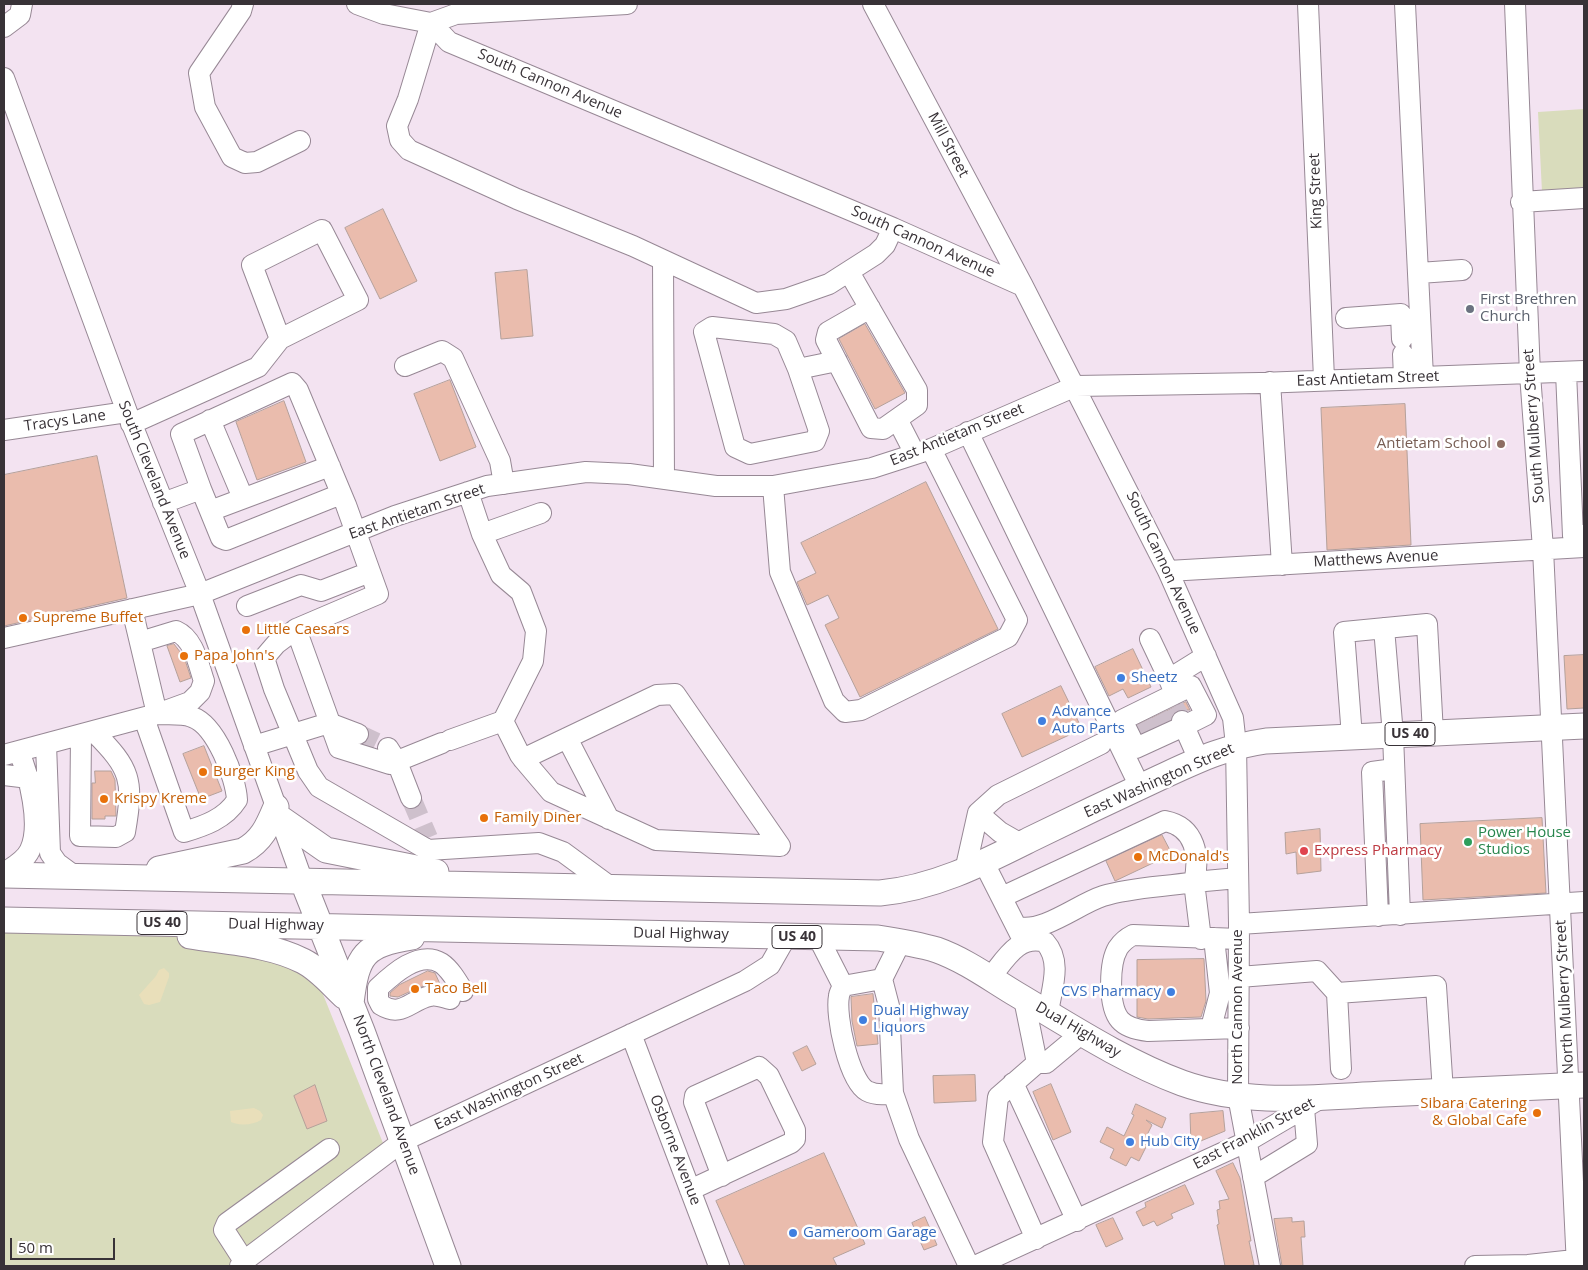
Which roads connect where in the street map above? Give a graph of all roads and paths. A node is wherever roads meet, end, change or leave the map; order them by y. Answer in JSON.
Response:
{"nodes":[{"id":1,"x":22,"y":4,"type":"edge"},
{"id":2,"x":243,"y":4,"type":"edge"},
{"id":3,"x":357,"y":4,"type":"edge"},
{"id":4,"x":627,"y":4,"type":"edge"},
{"id":5,"x":873,"y":4,"type":"edge"},
{"id":6,"x":1308,"y":4,"type":"edge"},
{"id":7,"x":1405,"y":4,"type":"edge"},
{"id":8,"x":1515,"y":4,"type":"edge"},
{"id":9,"x":470,"y":8,"type":"edge"},
{"id":10,"x":382,"y":9,"type":"edge"},
{"id":11,"x":431,"y":23,"type":"junction"},
{"id":12,"x":4,"y":27,"type":"edge"},
{"id":13,"x":4,"y":78,"type":"edge"},
{"id":14,"x":300,"y":141,"type":"dead end"},
{"id":15,"x":1584,"y":198,"type":"edge"},
{"id":16,"x":1521,"y":202,"type":"junction"},
{"id":17,"x":893,"y":228,"type":"junction"},
{"id":18,"x":663,"y":260,"type":"junction"},
{"id":19,"x":1462,"y":270,"type":"dead end"},
{"id":20,"x":848,"y":272,"type":"junction"},
{"id":21,"x":1419,"y":273,"type":"junction"},
{"id":22,"x":1023,"y":286,"type":"junction"},
{"id":23,"x":740,"y":298,"type":"junction"},
{"id":24,"x":870,"y":308,"type":"junction"},
{"id":25,"x":1346,"y":318,"type":"dead end"},
{"id":26,"x":744,"y":331,"type":"junction"},
{"id":27,"x":280,"y":340,"type":"junction"},
{"id":28,"x":1407,"y":344,"type":"junction"},
{"id":29,"x":837,"y":361,"type":"junction"},
{"id":30,"x":406,"y":366,"type":"dead end"},
{"id":31,"x":798,"y":369,"type":"junction"},
{"id":32,"x":1575,"y":372,"type":"edge"},
{"id":33,"x":1530,"y":374,"type":"junction"},
{"id":34,"x":1413,"y":377,"type":"junction"},
{"id":35,"x":1324,"y":379,"type":"junction"},
{"id":36,"x":1270,"y":382,"type":"junction"},
{"id":37,"x":1076,"y":386,"type":"junction"},
{"id":38,"x":129,"y":418,"type":"junction"},
{"id":39,"x":897,"y":419,"type":"junction"},
{"id":40,"x":210,"y":420,"type":"junction"},
{"id":41,"x":4,"y":430,"type":"edge"},
{"id":42,"x":968,"y":432,"type":"junction"},
{"id":43,"x":923,"y":451,"type":"junction"},
{"id":44,"x":330,"y":466,"type":"junction"},
{"id":45,"x":664,"y":479,"type":"junction"},
{"id":46,"x":504,"y":484,"type":"junction"},
{"id":47,"x":773,"y":486,"type":"junction"},
{"id":48,"x":201,"y":489,"type":"junction"},
{"id":49,"x":468,"y":492,"type":"junction"},
{"id":50,"x":341,"y":494,"type":"junction"},
{"id":51,"x":243,"y":498,"type":"junction"},
{"id":52,"x":163,"y":503,"type":"junction"},
{"id":53,"x":210,"y":511,"type":"junction"},
{"id":54,"x":541,"y":513,"type":"dead end"},
{"id":55,"x":355,"y":533,"type":"junction"},
{"id":56,"x":482,"y":534,"type":"junction"},
{"id":57,"x":1584,"y":535,"type":"edge"},
{"id":58,"x":1584,"y":548,"type":"edge"},
{"id":59,"x":1543,"y":549,"type":"junction"},
{"id":60,"x":292,"y":559,"type":"junction"},
{"id":61,"x":1282,"y":564,"type":"junction"},
{"id":62,"x":1168,"y":571,"type":"junction"},
{"id":63,"x":370,"y":572,"type":"junction"},
{"id":64,"x":302,"y":585,"type":"junction"},
{"id":65,"x":200,"y":594,"type":"junction"},
{"id":66,"x":247,"y":606,"type":"dead end"},
{"id":67,"x":132,"y":609,"type":"junction"},
{"id":68,"x":1384,"y":628,"type":"junction"},
{"id":69,"x":296,"y":629,"type":"junction"},
{"id":70,"x":4,"y":638,"type":"edge"},
{"id":71,"x":1150,"y":639,"type":"dead end"},
{"id":72,"x":140,"y":642,"type":"junction"},
{"id":73,"x":1206,"y":656,"type":"junction"},
{"id":74,"x":151,"y":716,"type":"junction"},
{"id":75,"x":1161,"y":718,"type":"junction"},
{"id":76,"x":503,"y":721,"type":"junction"},
{"id":77,"x":329,"y":723,"type":"junction"},
{"id":78,"x":1584,"y":726,"type":"edge"},
{"id":79,"x":1551,"y":728,"type":"junction"},
{"id":80,"x":1433,"y":733,"type":"junction"},
{"id":81,"x":88,"y":734,"type":"junction"},
{"id":82,"x":294,"y":734,"type":"junction"},
{"id":83,"x":358,"y":734,"type":"tunnel mouth"},
{"id":84,"x":1393,"y":735,"type":"junction"},
{"id":85,"x":1352,"y":737,"type":"junction"},
{"id":86,"x":566,"y":738,"type":"junction"},
{"id":87,"x":46,"y":744,"type":"junction"},
{"id":88,"x":1101,"y":744,"type":"dead end"},
{"id":89,"x":1236,"y":745,"type":"junction"},
{"id":90,"x":254,"y":746,"type":"junction"},
{"id":91,"x":11,"y":753,"type":"edge"},
{"id":92,"x":392,"y":755,"type":"junction"},
{"id":93,"x":523,"y":759,"type":"junction"},
{"id":94,"x":1199,"y":760,"type":"junction"},
{"id":95,"x":1394,"y":769,"type":"junction"},
{"id":96,"x":4,"y":775,"type":"edge"},
{"id":97,"x":29,"y":778,"type":"junction"},
{"id":98,"x":1146,"y":784,"type":"junction"},
{"id":99,"x":411,"y":798,"type":"tunnel mouth"},
{"id":100,"x":278,"y":813,"type":"junction"},
{"id":101,"x":978,"y":813,"type":"junction"},
{"id":102,"x":609,"y":818,"type":"junction"},
{"id":103,"x":1021,"y":844,"type":"junction"},
{"id":104,"x":435,"y":852,"type":"junction"},
{"id":105,"x":974,"y":866,"type":"junction"},
{"id":106,"x":4,"y":874,"type":"edge"},
{"id":107,"x":76,"y":877,"type":"junction"},
{"id":108,"x":121,"y":878,"type":"junction"},
{"id":109,"x":1238,"y":878,"type":"junction"},
{"id":110,"x":303,"y":882,"type":"junction"},
{"id":111,"x":1194,"y":882,"type":"junction"},
{"id":112,"x":530,"y":886,"type":"junction"},
{"id":113,"x":612,"y":888,"type":"junction"},
{"id":114,"x":1002,"y":897,"type":"junction"},
{"id":115,"x":1584,"y":902,"type":"edge"},
{"id":116,"x":1561,"y":903,"type":"junction"},
{"id":117,"x":1400,"y":915,"type":"junction"},
{"id":118,"x":1378,"y":916,"type":"junction"},
{"id":119,"x":4,"y":920,"type":"edge"},
{"id":120,"x":105,"y":922,"type":"junction"},
{"id":121,"x":320,"y":926,"type":"junction"},
{"id":122,"x":462,"y":929,"type":"junction"},
{"id":123,"x":1239,"y":931,"type":"junction"},
{"id":124,"x":1020,"y":934,"type":"junction"},
{"id":125,"x":786,"y":936,"type":"junction"},
{"id":126,"x":818,"y":937,"type":"junction"},
{"id":127,"x":1208,"y":938,"type":"junction"},
{"id":128,"x":901,"y":941,"type":"junction"},
{"id":129,"x":1239,"y":976,"type":"junction"},
{"id":130,"x":990,"y":978,"type":"junction"},
{"id":131,"x":882,"y":979,"type":"junction"},
{"id":132,"x":843,"y":986,"type":"junction"},
{"id":133,"x":1337,"y":993,"type":"junction"},
{"id":134,"x":1024,"y":999,"type":"junction"},
{"id":135,"x":351,"y":1003,"type":"junction"},
{"id":136,"x":1048,"y":1013,"type":"junction"},
{"id":137,"x":1211,"y":1028,"type":"junction"},
{"id":138,"x":1239,"y":1028,"type":"junction"},
{"id":139,"x":631,"y":1034,"type":"junction"},
{"id":140,"x":1082,"y":1034,"type":"junction"},
{"id":141,"x":1037,"y":1063,"type":"junction"},
{"id":142,"x":1341,"y":1069,"type":"dead end"},
{"id":143,"x":1013,"y":1083,"type":"junction"},
{"id":144,"x":1577,"y":1085,"type":"edge"},
{"id":145,"x":1443,"y":1092,"type":"junction"},
{"id":146,"x":893,"y":1094,"type":"junction"},
{"id":147,"x":1238,"y":1096,"type":"junction"},
{"id":148,"x":1312,"y":1103,"type":"junction"},
{"id":149,"x":1276,"y":1124,"type":"junction"},
{"id":150,"x":403,"y":1141,"type":"junction"},
{"id":151,"x":1246,"y":1142,"type":"junction"},
{"id":152,"x":329,"y":1149,"type":"dead end"},
{"id":153,"x":1281,"y":1160,"type":"junction"},
{"id":154,"x":722,"y":1176,"type":"junction"},
{"id":155,"x":1253,"y":1177,"type":"junction"},
{"id":156,"x":690,"y":1190,"type":"junction"},
{"id":157,"x":1077,"y":1221,"type":"junction"},
{"id":158,"x":1036,"y":1239,"type":"junction"},
{"id":159,"x":1579,"y":1262,"type":"edge"},
{"id":160,"x":242,"y":1264,"type":"edge"},
{"id":161,"x":448,"y":1266,"type":"edge"},
{"id":162,"x":719,"y":1266,"type":"edge"},
{"id":163,"x":969,"y":1266,"type":"edge"},
{"id":164,"x":975,"y":1266,"type":"edge"},
{"id":165,"x":1270,"y":1266,"type":"edge"},
{"id":166,"x":1475,"y":1266,"type":"edge"}],
"edges":[{"from":1,"to":12,"type":"street"},
{"from":2,"to":14,"type":"street"},
{"from":3,"to":10,"type":"street"},
{"from":4,"to":9,"type":"street"},
{"from":5,"to":22,"type":"street","name":"Mill Street"},
{"from":6,"to":35,"type":"street","name":"King Street"},
{"from":7,"to":21,"type":"street"},
{"from":8,"to":16,"type":"street","name":"South Mulberry Street"},
{"from":9,"to":11,"type":"street"},
{"from":10,"to":11,"type":"street"},
{"from":11,"to":17,"type":"street","name":"South Cannon Avenue"},
{"from":11,"to":18,"type":"street"},
{"from":13,"to":38,"type":"street","name":"South Cleveland Avenue"},
{"from":15,"to":16,"type":"street"},
{"from":16,"to":33,"type":"street","name":"South Mulberry Street"},
{"from":17,"to":20,"type":"street"},
{"from":17,"to":22,"type":"street","name":"South Cannon Avenue"},
{"from":18,"to":23,"type":"street"},
{"from":18,"to":45,"type":"street"},
{"from":19,"to":21,"type":"street"},
{"from":20,"to":23,"type":"street"},
{"from":20,"to":24,"type":"street"},
{"from":21,"to":28,"type":"street"},
{"from":22,"to":37,"type":"street","name":"South Cannon Avenue"},
{"from":23,"to":26,"type":"street"},
{"from":24,"to":29,"type":"street"},
{"from":24,"to":39,"type":"street"},
{"from":25,"to":28,"type":"street"},
{"from":26,"to":31,"type":"street"},
{"from":26,"to":31,"type":"street"},
{"from":27,"to":27,"type":"street"},
{"from":27,"to":38,"type":"street","name":"Tracys Lane"},
{"from":28,"to":34,"type":"street"},
{"from":29,"to":31,"type":"street"},
{"from":29,"to":39,"type":"street"},
{"from":30,"to":46,"type":"street"},
{"from":32,"to":33,"type":"street","name":"East Antietam Street"},
{"from":32,"to":57,"type":"street"},
{"from":33,"to":34,"type":"street","name":"East Antietam Street"},
{"from":33,"to":59,"type":"street","name":"South Mulberry Street"},
{"from":34,"to":35,"type":"street","name":"East Antietam Street"},
{"from":35,"to":36,"type":"street","name":"East Antietam Street"},
{"from":36,"to":37,"type":"street","name":"East Antietam Street"},
{"from":36,"to":61,"type":"street"},
{"from":37,"to":42,"type":"street","name":"East Antietam Street"},
{"from":37,"to":62,"type":"street","name":"South Cannon Avenue"},
{"from":38,"to":41,"type":"street","name":"Tracys Lane"},
{"from":38,"to":52,"type":"street","name":"South Cleveland Avenue"},
{"from":39,"to":43,"type":"street"},
{"from":40,"to":44,"type":"street"},
{"from":40,"to":48,"type":"street"},
{"from":40,"to":51,"type":"street"},
{"from":42,"to":43,"type":"street","name":"East Antietam Street"},
{"from":42,"to":98,"type":"street"},
{"from":43,"to":47,"type":"street","name":"East Antietam Street"},
{"from":43,"to":47,"type":"street"},
{"from":44,"to":50,"type":"street"},
{"from":44,"to":51,"type":"street"},
{"from":45,"to":46,"type":"street","name":"East Antietam Street"},
{"from":45,"to":47,"type":"street","name":"East Antietam Street"},
{"from":46,"to":49,"type":"street","name":"East Antietam Street"},
{"from":48,"to":52,"type":"street"},
{"from":48,"to":53,"type":"street"},
{"from":49,"to":55,"type":"street","name":"East Antietam Street"},
{"from":49,"to":56,"type":"street"},
{"from":50,"to":53,"type":"street"},
{"from":50,"to":55,"type":"street"},
{"from":51,"to":53,"type":"street"},
{"from":52,"to":65,"type":"street","name":"South Cleveland Avenue"},
{"from":54,"to":56,"type":"street"},
{"from":55,"to":60,"type":"street","name":"East Antietam Street"},
{"from":55,"to":63,"type":"street"},
{"from":56,"to":76,"type":"street"},
{"from":58,"to":59,"type":"street","name":"Matthews Avenue"},
{"from":59,"to":61,"type":"street","name":"Matthews Avenue"},
{"from":59,"to":79,"type":"street","name":"South Mulberry Street"},
{"from":60,"to":64,"type":"street"},
{"from":60,"to":65,"type":"street","name":"East Antietam Street"},
{"from":61,"to":62,"type":"street","name":"Matthews Avenue"},
{"from":62,"to":73,"type":"street","name":"South Cannon Avenue"},
{"from":63,"to":64,"type":"street"},
{"from":63,"to":69,"type":"street"},
{"from":64,"to":66,"type":"street"},
{"from":65,"to":67,"type":"street","name":"East Antietam Street"},
{"from":65,"to":90,"type":"street","name":"South Cleveland Avenue"},
{"from":67,"to":70,"type":"street","name":"East Antietam Street"},
{"from":67,"to":72,"type":"street"},
{"from":68,"to":80,"type":"street"},
{"from":68,"to":84,"type":"street"},
{"from":68,"to":85,"type":"street"},
{"from":69,"to":77,"type":"street"},
{"from":69,"to":82,"type":"street"},
{"from":71,"to":75,"type":"street"},
{"from":72,"to":74,"type":"street"},
{"from":72,"to":74,"type":"street"},
{"from":73,"to":75,"type":"street"},
{"from":73,"to":89,"type":"street","name":"South Cannon Avenue"},
{"from":74,"to":74,"type":"street"},
{"from":74,"to":81,"type":"street"},
{"from":75,"to":94,"type":"street"},
{"from":75,"to":98,"type":"street"},
{"from":76,"to":92,"type":"street"},
{"from":76,"to":93,"type":"street"},
{"from":77,"to":82,"type":"street"},
{"from":77,"to":83,"type":"street"},
{"from":77,"to":92,"type":"street"},
{"from":78,"to":79,"type":"main road","name":"East Washington Street","number":"US 40"},
{"from":79,"to":80,"type":"main road","name":"East Washington Street","number":"US 40"},
{"from":79,"to":116,"type":"street","name":"North Mulberry Street"},
{"from":80,"to":84,"type":"main road","name":"East Washington Street","number":"US 40"},
{"from":81,"to":81,"type":"street"},
{"from":81,"to":87,"type":"street"},
{"from":82,"to":90,"type":"street"},
{"from":82,"to":104,"type":"street"},
{"from":84,"to":85,"type":"main road","name":"East Washington Street","number":"US 40"},
{"from":84,"to":95,"type":"street"},
{"from":85,"to":89,"type":"main road","name":"East Washington Street","number":"US 40"},
{"from":86,"to":93,"type":"street"},
{"from":86,"to":102,"type":"street"},
{"from":86,"to":102,"type":"street"},
{"from":87,"to":91,"type":"street"},
{"from":87,"to":107,"type":"street"},
{"from":88,"to":101,"type":"street"},
{"from":89,"to":94,"type":"main road","name":"East Washington Street","number":"US 40"},
{"from":89,"to":109,"type":"street","name":"North Cannon Avenue"},
{"from":90,"to":100,"type":"street","name":"South Cleveland Avenue"},
{"from":91,"to":97,"type":"street"},
{"from":92,"to":99,"type":"street"},
{"from":93,"to":102,"type":"street"},
{"from":94,"to":98,"type":"main road","name":"East Washington Street","number":"US 40"},
{"from":95,"to":117,"type":"street"},
{"from":95,"to":118,"type":"street"},
{"from":96,"to":97,"type":"street"},
{"from":97,"to":106,"type":"street"},
{"from":98,"to":103,"type":"main road","name":"East Washington Street","number":"US 40"},
{"from":100,"to":104,"type":"main road"},
{"from":100,"to":108,"type":"main road"},
{"from":100,"to":110,"type":"street","name":"South Cleveland Avenue"},
{"from":101,"to":103,"type":"street"},
{"from":101,"to":105,"type":"street"},
{"from":103,"to":105,"type":"main road","name":"East Washington Street","number":"US 40"},
{"from":104,"to":112,"type":"main road"},
{"from":104,"to":113,"type":"street"},
{"from":105,"to":113,"type":"main road","number":"US 40"},
{"from":105,"to":114,"type":"street"},
{"from":106,"to":107,"type":"main road","number":"US 40"},
{"from":107,"to":108,"type":"main road","number":"US 40"},
{"from":108,"to":110,"type":"main road","number":"US 40"},
{"from":109,"to":111,"type":"street"},
{"from":109,"to":123,"type":"street","name":"North Cannon Avenue"},
{"from":110,"to":112,"type":"main road","number":"US 40"},
{"from":110,"to":121,"type":"main road","name":"North Cleveland Avenue"},
{"from":111,"to":114,"type":"street"},
{"from":111,"to":124,"type":"street"},
{"from":111,"to":127,"type":"street"},
{"from":112,"to":113,"type":"main road","number":"US 40"},
{"from":114,"to":124,"type":"street"},
{"from":115,"to":116,"type":"street"},
{"from":116,"to":117,"type":"street"},
{"from":116,"to":144,"type":"street","name":"North Mulberry Street"},
{"from":117,"to":118,"type":"street"},
{"from":118,"to":123,"type":"street"},
{"from":119,"to":120,"type":"main road","name":"Dual Highway","number":"US 40"},
{"from":120,"to":121,"type":"main road","name":"Dual Highway","number":"US 40"},
{"from":120,"to":135,"type":"main road"},
{"from":121,"to":122,"type":"main road","name":"Dual Highway","number":"US 40"},
{"from":121,"to":135,"type":"main road","name":"North Cleveland Avenue"},
{"from":122,"to":125,"type":"main road","name":"Dual Highway","number":"US 40"},
{"from":122,"to":135,"type":"main road"},
{"from":123,"to":127,"type":"street"},
{"from":123,"to":129,"type":"street","name":"North Cannon Avenue"},
{"from":124,"to":130,"type":"street"},
{"from":124,"to":136,"type":"street"},
{"from":125,"to":126,"type":"main road","name":"Dual Highway","number":"US 40"},
{"from":125,"to":139,"type":"street","name":"East Washington Street"},
{"from":126,"to":128,"type":"main road","name":"Dual Highway","number":"US 40"},
{"from":126,"to":132,"type":"street"},
{"from":127,"to":137,"type":"street"},
{"from":127,"to":137,"type":"street"},
{"from":128,"to":130,"type":"main road","name":"Dual Highway","number":"US 40"},
{"from":128,"to":131,"type":"street"},
{"from":129,"to":133,"type":"street"},
{"from":129,"to":138,"type":"street","name":"North Cannon Avenue"},
{"from":130,"to":134,"type":"main road","name":"Dual Highway","number":"US 40"},
{"from":131,"to":132,"type":"street"},
{"from":131,"to":146,"type":"street"},
{"from":132,"to":146,"type":"street"},
{"from":133,"to":142,"type":"street"},
{"from":133,"to":145,"type":"street"},
{"from":134,"to":136,"type":"main road","name":"Dual Highway","number":"US 40"},
{"from":134,"to":141,"type":"street"},
{"from":135,"to":150,"type":"main road","name":"North Cleveland Avenue"},
{"from":136,"to":140,"type":"main road","name":"Dual Highway","number":"US 40"},
{"from":137,"to":138,"type":"street"},
{"from":138,"to":147,"type":"street","name":"North Cannon Avenue"},
{"from":139,"to":150,"type":"street","name":"East Washington Street"},
{"from":139,"to":156,"type":"street","name":"Osborne Avenue"},
{"from":140,"to":141,"type":"street"},
{"from":140,"to":147,"type":"main road","name":"Dual Highway","number":"US 40"},
{"from":141,"to":143,"type":"street"},
{"from":143,"to":157,"type":"street"},
{"from":143,"to":158,"type":"street"},
{"from":144,"to":145,"type":"main road","name":"East Franklin Street","number":"US 40"},
{"from":144,"to":159,"type":"street","name":"North Mulberry Street"},
{"from":145,"to":148,"type":"main road","name":"East Franklin Street","number":"US 40"},
{"from":146,"to":163,"type":"street"},
{"from":147,"to":148,"type":"main road","name":"Dual Highway","number":"US 40"},
{"from":147,"to":151,"type":"street","name":"North Cannon Avenue"},
{"from":148,"to":149,"type":"street","name":"East Franklin Street"},
{"from":148,"to":153,"type":"street"},
{"from":149,"to":151,"type":"street","name":"East Franklin Street"},
{"from":149,"to":153,"type":"street"},
{"from":150,"to":160,"type":"street","name":"East Washington Street"},
{"from":150,"to":161,"type":"main road","name":"North Cleveland Avenue"},
{"from":151,"to":155,"type":"street","name":"North Cannon Avenue"},
{"from":151,"to":157,"type":"street","name":"East Franklin Street"},
{"from":152,"to":160,"type":"street"},
{"from":153,"to":155,"type":"street"},
{"from":154,"to":154,"type":"street"},
{"from":154,"to":156,"type":"street"},
{"from":155,"to":165,"type":"street","name":"North Cannon Avenue"},
{"from":156,"to":162,"type":"street","name":"Osborne Avenue"},
{"from":157,"to":158,"type":"street","name":"East Franklin Street"},
{"from":158,"to":164,"type":"street","name":"East Franklin Street"},
{"from":159,"to":166,"type":"street"}]}
